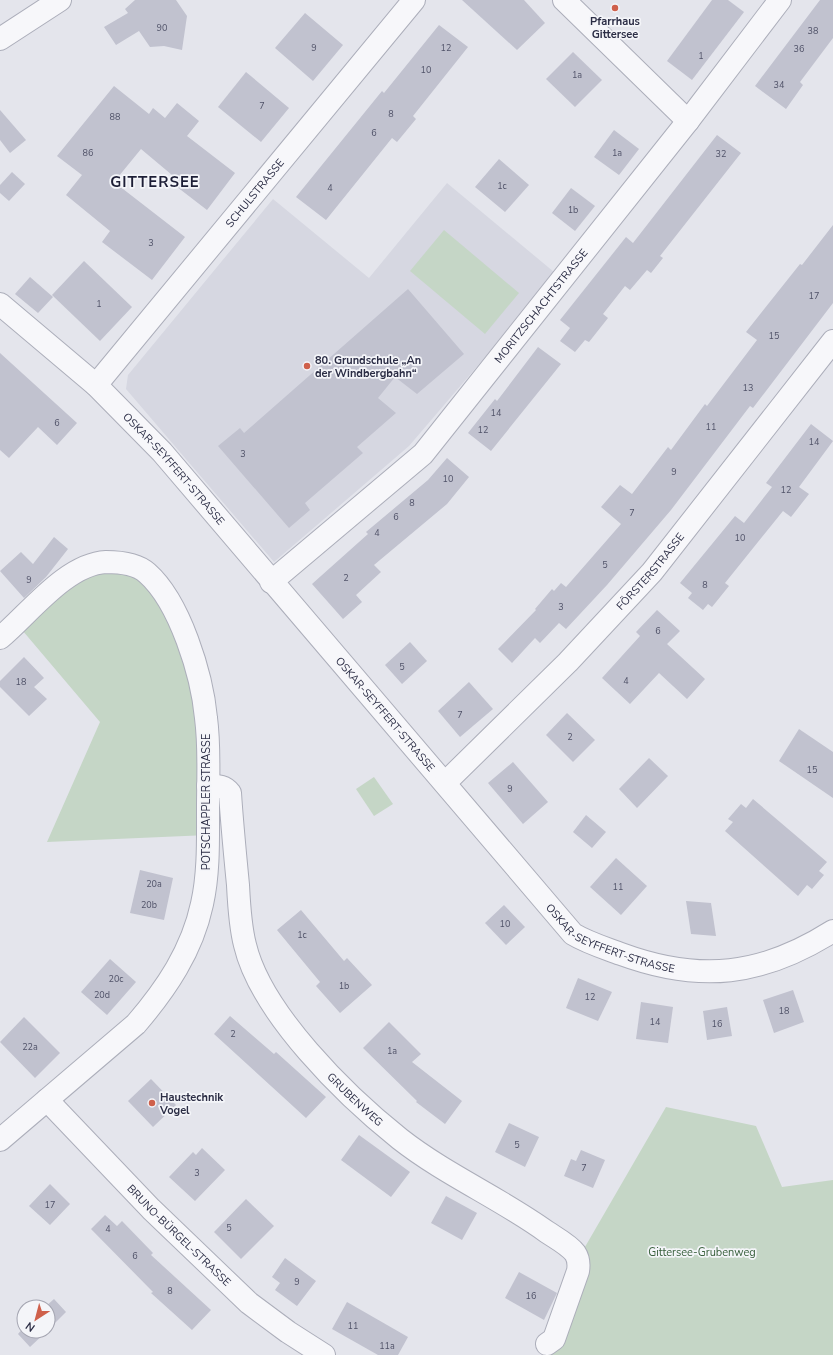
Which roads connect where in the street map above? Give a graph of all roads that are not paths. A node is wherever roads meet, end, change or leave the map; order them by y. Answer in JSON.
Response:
{"nodes":[{"id":1,"x":60,"y":0,"type":"edge"},
{"id":2,"x":414,"y":0,"type":"edge"},
{"id":3,"x":564,"y":0,"type":"edge"},
{"id":4,"x":780,"y":0,"type":"edge"},
{"id":5,"x":0,"y":39,"type":"edge"},
{"id":6,"x":688,"y":120,"type":"junction"},
{"id":7,"x":0,"y":304,"type":"edge"},
{"id":8,"x":833,"y":341,"type":"edge"},
{"id":9,"x":96,"y":385,"type":"junction"},
{"id":10,"x":271,"y":582,"type":"junction"},
{"id":11,"x":0,"y":638,"type":"edge"},
{"id":12,"x":445,"y":783,"type":"junction"},
{"id":13,"x":208,"y":786,"type":"junction"},
{"id":14,"x":833,"y":931,"type":"edge"},
{"id":15,"x":47,"y":1100,"type":"junction"},
{"id":16,"x":0,"y":1140,"type":"edge"},
{"id":17,"x":547,"y":1344,"type":"dead end"},
{"id":18,"x":324,"y":1355,"type":"edge"}],
"edges":[{"from":1,"to":5,"type":"street"},
{"from":2,"to":9,"type":"street","name":"SCHULSTRASSE"},
{"from":3,"to":6,"type":"street"},
{"from":4,"to":6,"type":"street","name":"MORITZSCHACHTSTRASSE"},
{"from":6,"to":10,"type":"street","name":"MORITZSCHACHTSTRASSE"},
{"from":7,"to":9,"type":"street","name":"OSKAR-SEYFFERT-STRASSE"},
{"from":8,"to":12,"type":"street","name":"FÖRSTERSTRASSE"},
{"from":9,"to":10,"type":"street","name":"OSKAR-SEYFFERT-STRASSE"},
{"from":10,"to":12,"type":"street","name":"OSKAR-SEYFFERT-STRASSE"},
{"from":11,"to":13,"type":"street","name":"POTSCHAPPLER STRASSE"},
{"from":12,"to":14,"type":"street","name":"OSKAR-SEYFFERT-STRASSE"},
{"from":13,"to":15,"type":"street","name":"POTSCHAPPLER STRASSE"},
{"from":13,"to":17,"type":"street","name":"GRUBENWEG"},
{"from":15,"to":16,"type":"street","name":"POTSCHAPPLER STRASSE"},
{"from":15,"to":18,"type":"street","name":"BRUNO-BÜRGEL-STRASSE"}]}
